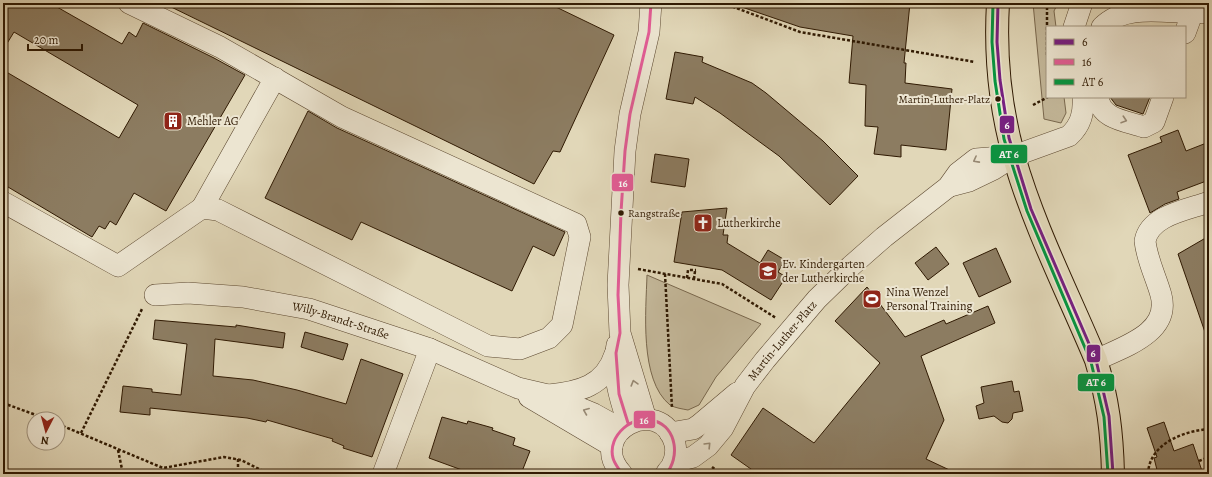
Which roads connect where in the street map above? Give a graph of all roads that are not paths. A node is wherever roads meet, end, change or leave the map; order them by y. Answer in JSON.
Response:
{"nodes":[{"id":1,"x":129,"y":3,"type":"edge"},
{"id":2,"x":651,"y":3,"type":"edge"},
{"id":3,"x":998,"y":3,"type":"edge"},
{"id":4,"x":1082,"y":3,"type":"edge"},
{"id":5,"x":1195,"y":20,"type":"edge"},
{"id":6,"x":1074,"y":26,"type":"edge"},
{"id":7,"x":1103,"y":26,"type":"edge"},
{"id":8,"x":275,"y":78,"type":"junction"},
{"id":9,"x":1083,"y":98,"type":"edge"},
{"id":10,"x":1098,"y":98,"type":"edge"},
{"id":11,"x":1163,"y":98,"type":"edge"},
{"id":12,"x":1014,"y":156,"type":"junction"},
{"id":13,"x":3,"y":202,"type":"edge"},
{"id":14,"x":1209,"y":202,"type":"edge"},
{"id":15,"x":202,"y":208,"type":"junction"},
{"id":16,"x":149,"y":301,"type":"road end"},
{"id":17,"x":620,"y":333,"type":"junction"},
{"id":18,"x":430,"y":349,"type":"junction"},
{"id":19,"x":616,"y":353,"type":"junction"},
{"id":20,"x":1096,"y":360,"type":"junction"},
{"id":21,"x":745,"y":386,"type":"junction"},
{"id":22,"x":518,"y":388,"type":"junction"},
{"id":23,"x":548,"y":395,"type":"junction"},
{"id":24,"x":627,"y":429,"type":"junction"},
{"id":25,"x":670,"y":433,"type":"junction"},
{"id":26,"x":670,"y":468,"type":"edge"},
{"id":27,"x":383,"y":474,"type":"edge"},
{"id":28,"x":622,"y":474,"type":"edge"},
{"id":29,"x":1113,"y":474,"type":"edge"}],
"edges":[{"from":1,"to":8,"type":"street"},
{"from":2,"to":17,"type":"street"},
{"from":3,"to":12,"type":"main road"},
{"from":4,"to":6,"type":"street"},
{"from":5,"to":7,"type":"street"},
{"from":8,"to":15,"type":"street"},
{"from":8,"to":15,"type":"street"},
{"from":9,"to":12,"type":"street","name":"Martin-Luther-Platz"},
{"from":10,"to":11,"type":"street","one_way":true},
{"from":12,"to":20,"type":"main road"},
{"from":12,"to":21,"type":"street","name":"Martin-Luther-Platz"},
{"from":13,"to":15,"type":"street"},
{"from":14,"to":20,"type":"street"},
{"from":16,"to":18,"type":"street","name":"Willy-Brandt-Straße"},
{"from":17,"to":19,"type":"street"},
{"from":24,"to":17,"type":"street","one_way":true},
{"from":18,"to":22,"type":"street","name":"Willy-Brandt-Straße"},
{"from":18,"to":27,"type":"street"},
{"from":19,"to":23,"type":"street"},
{"from":19,"to":24,"type":"street"},
{"from":20,"to":29,"type":"main road"},
{"from":21,"to":25,"type":"street","name":"Martin-Luther-Platz"},
{"from":26,"to":21,"type":"street","name":"Martin-Luther-Platz","one_way":true},
{"from":22,"to":23,"type":"street","name":"Willy-Brandt-Straße"},
{"from":22,"to":24,"type":"street","name":"Willy-Brandt-Straße"},
{"from":24,"to":23,"type":"street","name":"Willy-Brandt-Straße","one_way":true},
{"from":24,"to":25,"type":"street"},
{"from":24,"to":28,"type":"street"},
{"from":25,"to":26,"type":"street","name":"Martin-Luther-Platz"}]}
